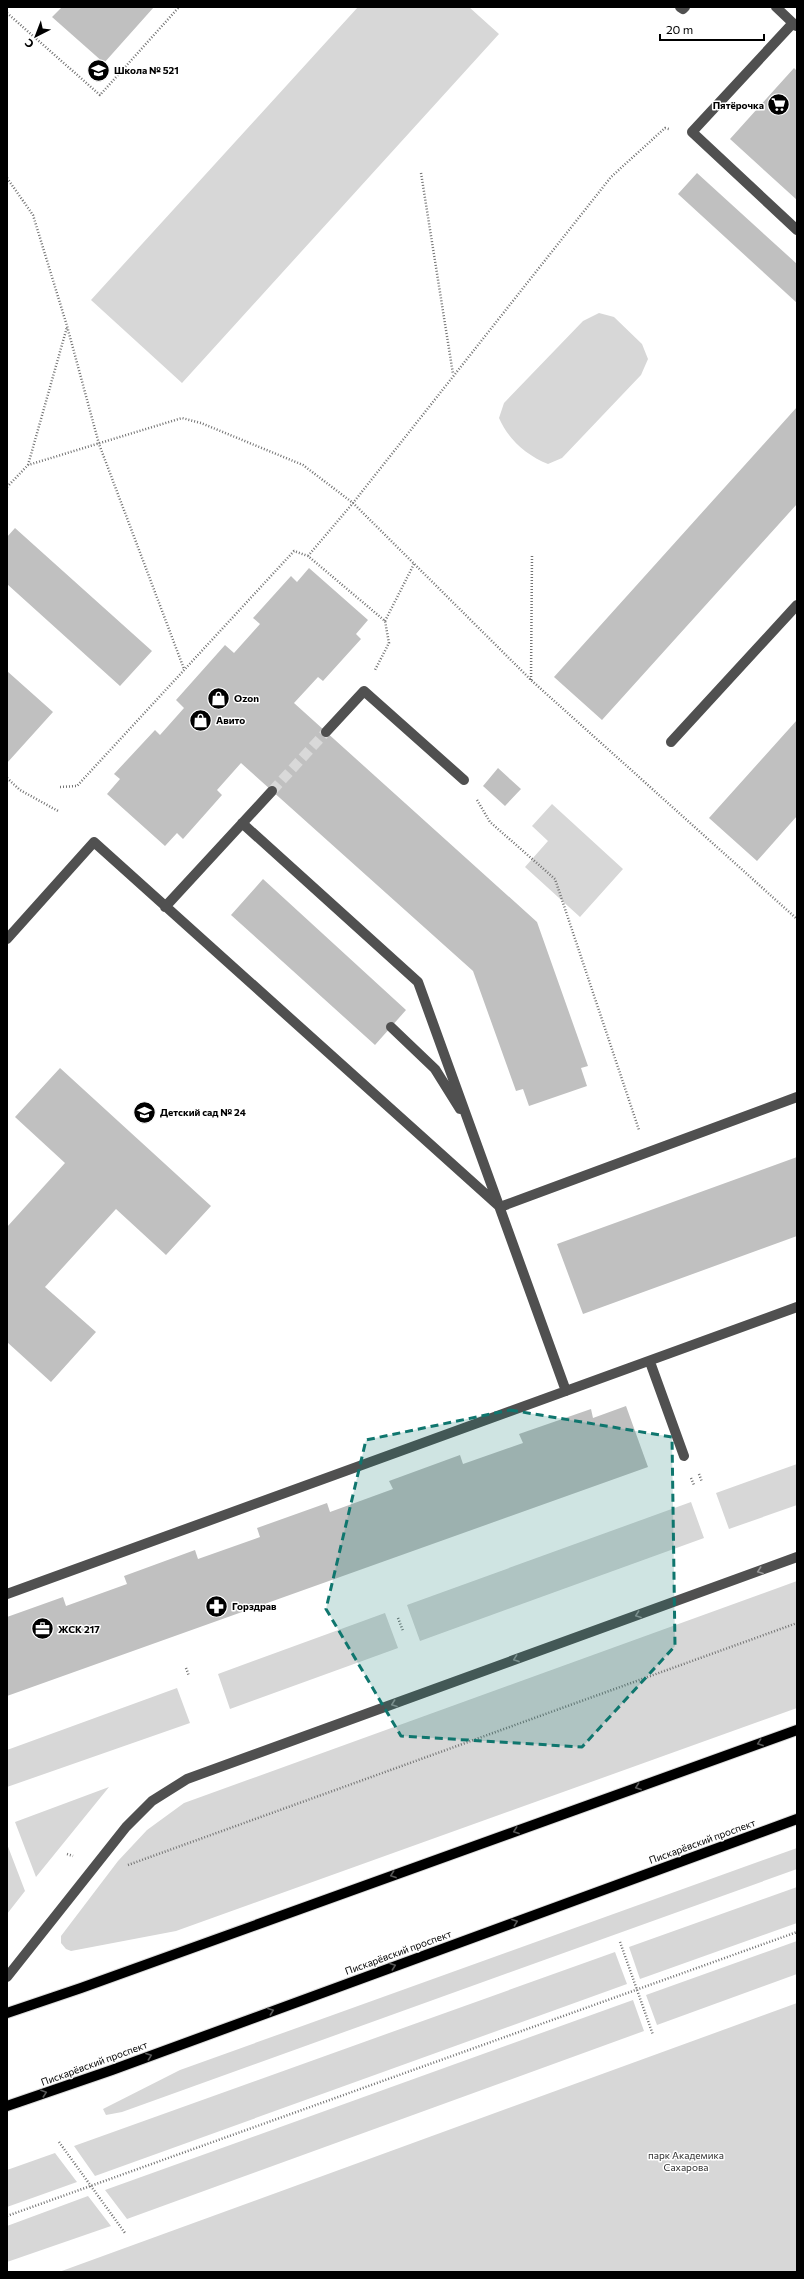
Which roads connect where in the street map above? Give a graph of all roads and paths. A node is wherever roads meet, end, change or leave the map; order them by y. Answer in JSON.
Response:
{"nodes":[{"id":1,"x":179,"y":7,"type":"edge"},
{"id":2,"x":680,"y":7,"type":"edge"},
{"id":3,"x":685,"y":7,"type":"edge"},
{"id":4,"x":776,"y":7,"type":"edge"},
{"id":5,"x":7,"y":12,"type":"edge"},
{"id":6,"x":795,"y":25,"type":"edge"},
{"id":7,"x":692,"y":132,"type":"junction"},
{"id":8,"x":421,"y":173,"type":"dead end"},
{"id":9,"x":7,"y":178,"type":"edge"},
{"id":10,"x":797,"y":230,"type":"edge"},
{"id":11,"x":67,"y":326,"type":"junction"},
{"id":12,"x":454,"y":375,"type":"junction"},
{"id":13,"x":99,"y":444,"type":"junction"},
{"id":14,"x":28,"y":465,"type":"junction"},
{"id":15,"x":7,"y":487,"type":"edge"},
{"id":16,"x":353,"y":503,"type":"junction"},
{"id":17,"x":532,"y":555,"type":"dead end"},
{"id":18,"x":308,"y":556,"type":"junction"},
{"id":19,"x":414,"y":564,"type":"junction"},
{"id":20,"x":797,"y":605,"type":"edge"},
{"id":21,"x":385,"y":622,"type":"junction"},
{"id":22,"x":184,"y":669,"type":"junction"},
{"id":23,"x":531,"y":680,"type":"junction"},
{"id":24,"x":364,"y":691,"type":"junction"},
{"id":25,"x":326,"y":732,"type":"tunnel mouth"},
{"id":26,"x":671,"y":742,"type":"dead end"},
{"id":27,"x":7,"y":778,"type":"edge"},
{"id":28,"x":464,"y":780,"type":"joint"},
{"id":29,"x":60,"y":787,"type":"dead end"},
{"id":30,"x":272,"y":791,"type":"tunnel mouth"},
{"id":31,"x":58,"y":811,"type":"dead end"},
{"id":32,"x":242,"y":824,"type":"junction"},
{"id":33,"x":165,"y":907,"type":"junction"},
{"id":34,"x":797,"y":919,"type":"edge"},
{"id":35,"x":7,"y":939,"type":"edge"},
{"id":36,"x":391,"y":1028,"type":"dead end"},
{"id":37,"x":797,"y":1097,"type":"edge"},
{"id":38,"x":471,"y":1128,"type":"junction"},
{"id":39,"x":647,"y":1153,"type":"junction"},
{"id":40,"x":500,"y":1207,"type":"junction"},
{"id":41,"x":797,"y":1307,"type":"edge"},
{"id":42,"x":650,"y":1362,"type":"junction"},
{"id":43,"x":566,"y":1392,"type":"junction"},
{"id":44,"x":684,"y":1456,"type":"dead end"},
{"id":45,"x":797,"y":1557,"type":"edge"},
{"id":46,"x":7,"y":1594,"type":"edge"},
{"id":47,"x":398,"y":1618,"type":"dead end"},
{"id":48,"x":797,"y":1623,"type":"edge"},
{"id":49,"x":403,"y":1631,"type":"dead end"},
{"id":50,"x":186,"y":1668,"type":"dead end"},
{"id":51,"x":189,"y":1676,"type":"dead end"},
{"id":52,"x":797,"y":1730,"type":"edge"},
{"id":53,"x":797,"y":1819,"type":"edge"},
{"id":54,"x":67,"y":1854,"type":"dead end"},
{"id":55,"x":94,"y":1866,"type":"junction"},
{"id":56,"x":797,"y":1932,"type":"edge"},
{"id":57,"x":620,"y":1942,"type":"dead end"},
{"id":58,"x":7,"y":1977,"type":"edge"},
{"id":59,"x":637,"y":1990,"type":"junction"},
{"id":60,"x":7,"y":2013,"type":"edge"},
{"id":61,"x":653,"y":2035,"type":"dead end"},
{"id":62,"x":7,"y":2106,"type":"edge"},
{"id":63,"x":59,"y":2142,"type":"dead end"},
{"id":64,"x":91,"y":2186,"type":"junction"},
{"id":65,"x":7,"y":2216,"type":"edge"},
{"id":66,"x":125,"y":2233,"type":"dead end"}],
"edges":[{"from":1,"to":5,"type":"path"},
{"from":2,"to":3,"type":"street"},
{"from":4,"to":6,"type":"street"},
{"from":6,"to":7,"type":"street"},
{"from":7,"to":10,"type":"street"},
{"from":7,"to":12,"type":"path"},
{"from":8,"to":12,"type":"path"},
{"from":9,"to":11,"type":"path"},
{"from":11,"to":13,"type":"path"},
{"from":11,"to":14,"type":"path"},
{"from":12,"to":16,"type":"path"},
{"from":13,"to":14,"type":"path"},
{"from":13,"to":16,"type":"path"},
{"from":13,"to":22,"type":"path"},
{"from":14,"to":15,"type":"path"},
{"from":16,"to":18,"type":"path"},
{"from":16,"to":19,"type":"path"},
{"from":17,"to":23,"type":"path"},
{"from":18,"to":21,"type":"path"},
{"from":18,"to":22,"type":"path"},
{"from":19,"to":21,"type":"path"},
{"from":19,"to":23,"type":"path"},
{"from":20,"to":26,"type":"street"},
{"from":21,"to":24,"type":"path"},
{"from":22,"to":29,"type":"path"},
{"from":23,"to":34,"type":"path"},
{"from":24,"to":25,"type":"street"},
{"from":24,"to":28,"type":"street"},
{"from":27,"to":31,"type":"path"},
{"from":28,"to":39,"type":"path"},
{"from":30,"to":32,"type":"street"},
{"from":32,"to":33,"type":"street"},
{"from":32,"to":38,"type":"street"},
{"from":33,"to":35,"type":"street"},
{"from":33,"to":40,"type":"street"},
{"from":36,"to":38,"type":"street"},
{"from":37,"to":39,"type":"street"},
{"from":38,"to":40,"type":"street"},
{"from":39,"to":40,"type":"street"},
{"from":40,"to":43,"type":"street"},
{"from":41,"to":42,"type":"street"},
{"from":42,"to":43,"type":"street"},
{"from":42,"to":44,"type":"street"},
{"from":43,"to":46,"type":"street"},
{"from":45,"to":55,"type":"street","one_way":true},
{"from":47,"to":49,"type":"path"},
{"from":48,"to":55,"type":"path"},
{"from":50,"to":51,"type":"path"},
{"from":52,"to":60,"type":"main road","one_way":true},
{"from":62,"to":53,"type":"main road","name":"Пискарёвский проспект","one_way":true},
{"from":54,"to":55,"type":"path"},
{"from":55,"to":58,"type":"street"},
{"from":56,"to":59,"type":"path"},
{"from":57,"to":59,"type":"path"},
{"from":59,"to":61,"type":"path"},
{"from":59,"to":64,"type":"path"},
{"from":63,"to":64,"type":"path"},
{"from":64,"to":65,"type":"path"},
{"from":64,"to":66,"type":"path"}]}
